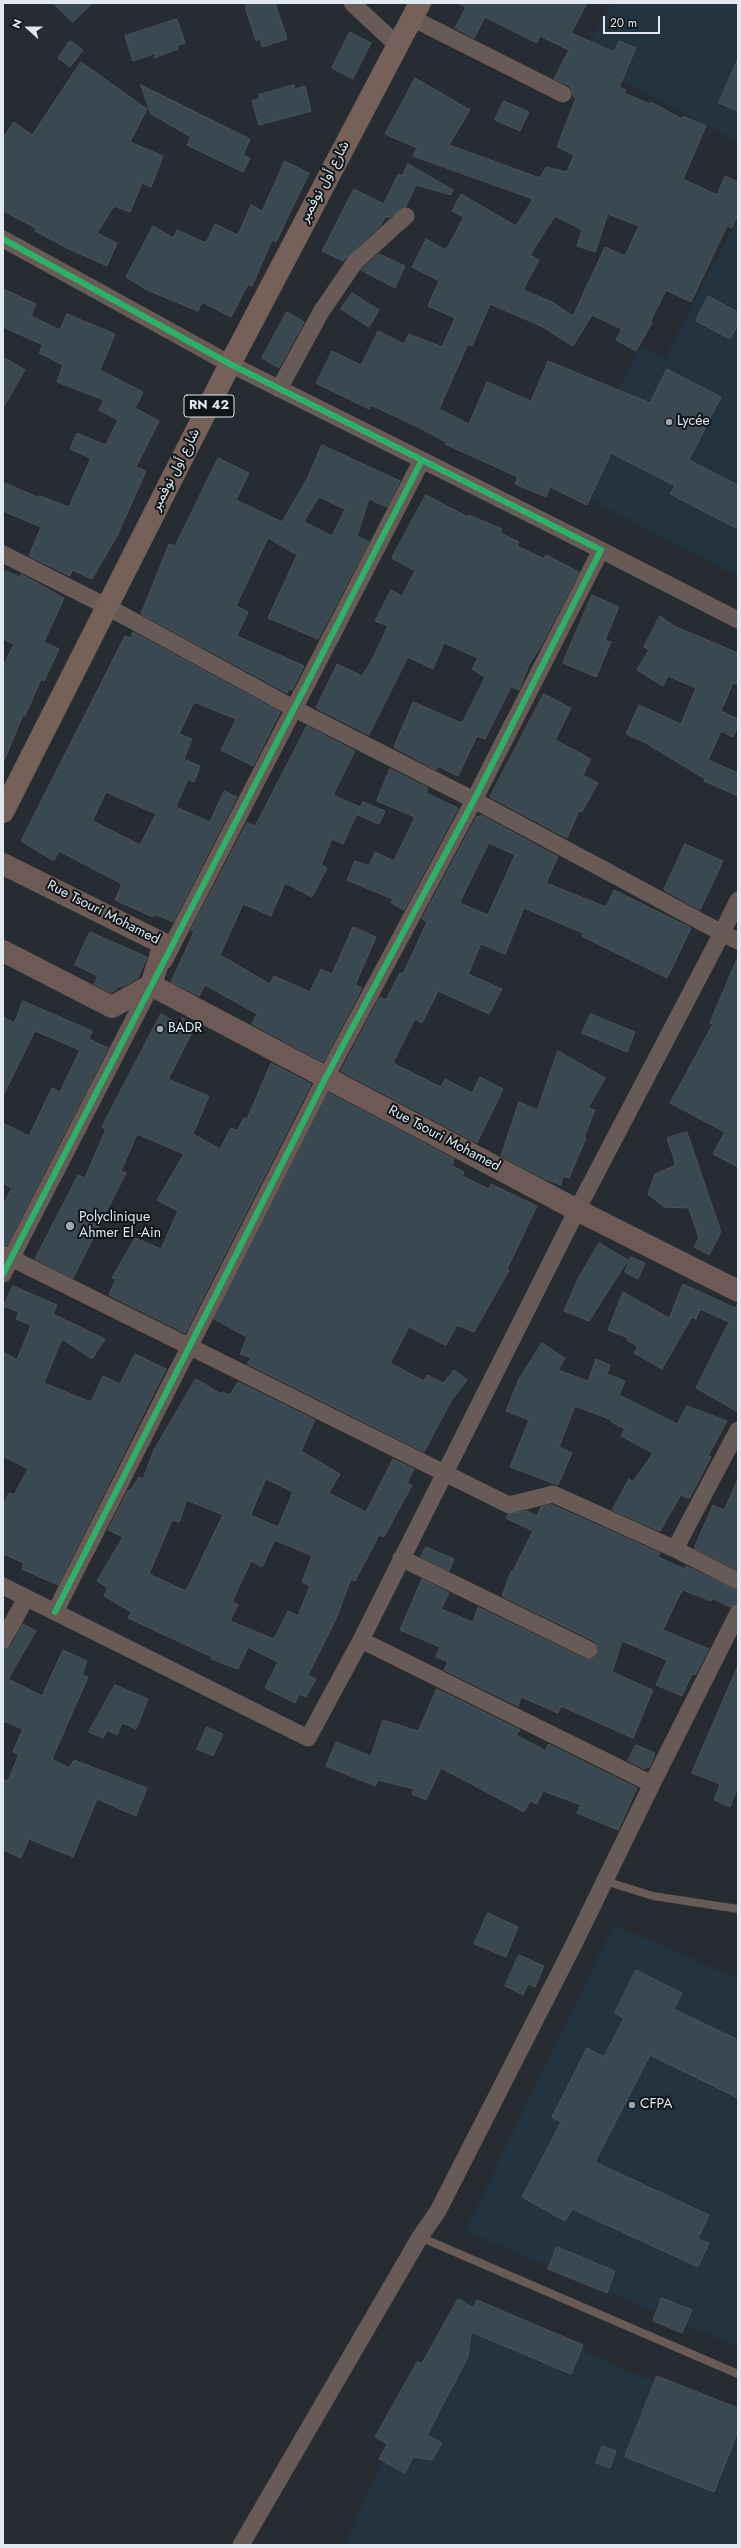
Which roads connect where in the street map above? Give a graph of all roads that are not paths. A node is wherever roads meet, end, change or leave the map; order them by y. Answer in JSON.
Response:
{"nodes":[{"id":1,"x":352,"y":3,"type":"edge"},
{"id":2,"x":416,"y":11,"type":"edge"},
{"id":3,"x":398,"y":45,"type":"junction"},
{"id":4,"x":562,"y":94,"type":"dead end"},
{"id":5,"x":406,"y":216,"type":"dead end"},
{"id":6,"x":3,"y":239,"type":"edge"},
{"id":7,"x":230,"y":364,"type":"junction"},
{"id":8,"x":279,"y":388,"type":"junction"},
{"id":9,"x":422,"y":460,"type":"junction"},
{"id":10,"x":601,"y":550,"type":"junction"},
{"id":11,"x":3,"y":554,"type":"edge"},
{"id":12,"x":106,"y":606,"type":"junction"},
{"id":13,"x":738,"y":620,"type":"edge"},
{"id":14,"x":293,"y":708,"type":"junction"},
{"id":15,"x":474,"y":800,"type":"junction"},
{"id":16,"x":3,"y":812,"type":"edge"},
{"id":17,"x":3,"y":864,"type":"edge"},
{"id":18,"x":738,"y":900,"type":"edge"},
{"id":19,"x":722,"y":933,"type":"junction"},
{"id":20,"x":738,"y":941,"type":"edge"},
{"id":21,"x":3,"y":951,"type":"edge"},
{"id":22,"x":151,"y":985,"type":"junction"},
{"id":23,"x":326,"y":1077,"type":"junction"},
{"id":24,"x":577,"y":1210,"type":"junction"},
{"id":25,"x":7,"y":1256,"type":"edge"},
{"id":26,"x":3,"y":1274,"type":"edge"},
{"id":27,"x":738,"y":1291,"type":"edge"},
{"id":28,"x":190,"y":1347,"type":"junction"},
{"id":29,"x":738,"y":1430,"type":"edge"},
{"id":30,"x":442,"y":1474,"type":"junction"},
{"id":31,"x":675,"y":1549,"type":"junction"},
{"id":32,"x":401,"y":1558,"type":"junction"},
{"id":33,"x":738,"y":1582,"type":"edge"},
{"id":34,"x":3,"y":1586,"type":"edge"},
{"id":35,"x":26,"y":1598,"type":"junction"},
{"id":36,"x":56,"y":1612,"type":"junction"},
{"id":37,"x":738,"y":1613,"type":"edge"},
{"id":38,"x":3,"y":1640,"type":"edge"},
{"id":39,"x":361,"y":1640,"type":"junction"},
{"id":40,"x":731,"y":1645,"type":"edge"},
{"id":41,"x":588,"y":1650,"type":"dead end"},
{"id":42,"x":652,"y":1784,"type":"junction"},
{"id":43,"x":605,"y":1881,"type":"junction"},
{"id":44,"x":738,"y":1909,"type":"edge"},
{"id":45,"x":420,"y":2237,"type":"junction"},
{"id":46,"x":738,"y":2374,"type":"edge"},
{"id":47,"x":240,"y":2545,"type":"edge"}],
"edges":[{"from":1,"to":3,"type":"street"},
{"from":2,"to":3,"type":"main road","name":"شارع أول نوفمبر","number":"RN 42"},
{"from":2,"to":4,"type":"street"},
{"from":3,"to":7,"type":"main road","name":"شارع أول نوفمبر","number":"RN 42"},
{"from":5,"to":8,"type":"street"},
{"from":6,"to":7,"type":"street"},
{"from":7,"to":8,"type":"street"},
{"from":7,"to":12,"type":"main road","name":"شارع أول نوفمبر","number":"RN 42"},
{"from":8,"to":9,"type":"street"},
{"from":9,"to":10,"type":"street"},
{"from":9,"to":14,"type":"street"},
{"from":10,"to":13,"type":"street"},
{"from":10,"to":15,"type":"street"},
{"from":11,"to":12,"type":"street"},
{"from":12,"to":14,"type":"street"},
{"from":12,"to":16,"type":"main road","name":"شارع أول نوفمبر","number":"RN 42"},
{"from":14,"to":15,"type":"street"},
{"from":14,"to":22,"type":"street"},
{"from":15,"to":19,"type":"street"},
{"from":15,"to":23,"type":"street"},
{"from":17,"to":22,"type":"street","name":"Rue Tsouri Mohamed"},
{"from":18,"to":19,"type":"street"},
{"from":19,"to":20,"type":"street"},
{"from":19,"to":24,"type":"street"},
{"from":21,"to":22,"type":"street"},
{"from":22,"to":23,"type":"street","name":"Rue Tsouri Mohamed"},
{"from":22,"to":25,"type":"street"},
{"from":23,"to":24,"type":"street","name":"Rue Tsouri Mohamed"},
{"from":23,"to":28,"type":"street"},
{"from":24,"to":27,"type":"street","name":"Rue Tsouri Mohamed"},
{"from":24,"to":30,"type":"street"},
{"from":25,"to":26,"type":"street"},
{"from":25,"to":28,"type":"street"},
{"from":28,"to":30,"type":"street"},
{"from":28,"to":36,"type":"street"},
{"from":29,"to":31,"type":"street"},
{"from":30,"to":31,"type":"street"},
{"from":30,"to":32,"type":"street"},
{"from":31,"to":33,"type":"street"},
{"from":32,"to":39,"type":"street"},
{"from":32,"to":41,"type":"street"},
{"from":34,"to":35,"type":"street"},
{"from":35,"to":36,"type":"street"},
{"from":35,"to":38,"type":"street"},
{"from":36,"to":39,"type":"street"},
{"from":37,"to":40,"type":"street"},
{"from":39,"to":42,"type":"street"},
{"from":40,"to":42,"type":"street"},
{"from":42,"to":43,"type":"street"},
{"from":43,"to":44,"type":"lane"},
{"from":43,"to":45,"type":"street"},
{"from":45,"to":46,"type":"lane"},
{"from":45,"to":47,"type":"street"}]}
